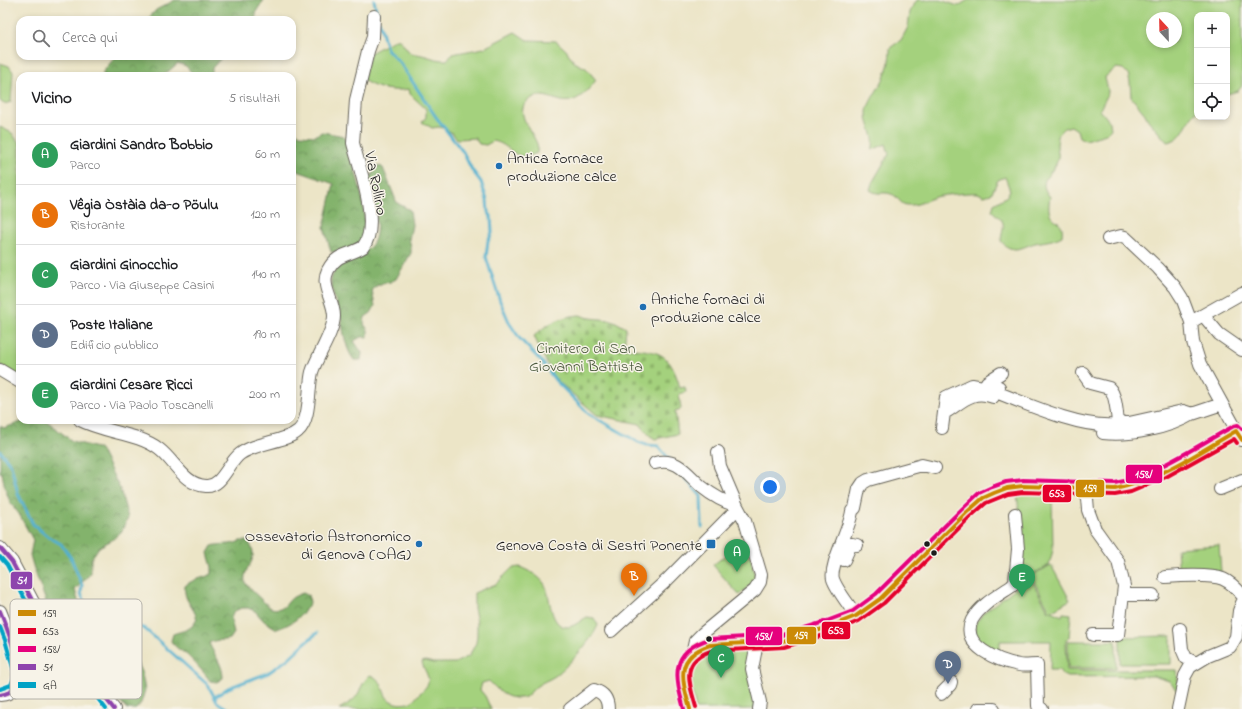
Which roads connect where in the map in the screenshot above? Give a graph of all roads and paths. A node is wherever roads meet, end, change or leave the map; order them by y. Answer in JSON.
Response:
{"nodes":[{"id":1,"x":374,"y":16,"type":"dead end"},
{"id":2,"x":1108,"y":239,"type":"dead end"},
{"id":3,"x":1242,"y":293,"type":"edge"},
{"id":4,"x":1203,"y":315,"type":"junction"},
{"id":5,"x":1191,"y":322,"type":"junction"},
{"id":6,"x":1242,"y":350,"type":"edge"},
{"id":7,"x":0,"y":370,"type":"edge"},
{"id":8,"x":1082,"y":372,"type":"dead end"},
{"id":9,"x":1001,"y":373,"type":"dead end"},
{"id":10,"x":16,"y":380,"type":"edge"},
{"id":11,"x":1222,"y":404,"type":"junction"},
{"id":12,"x":946,"y":412,"type":"dead end"},
{"id":13,"x":1192,"y":414,"type":"junction"},
{"id":14,"x":1118,"y":423,"type":"junction"},
{"id":15,"x":89,"y":424,"type":"edge"},
{"id":16,"x":942,"y":428,"type":"dead end"},
{"id":17,"x":1239,"y":435,"type":"edge"},
{"id":18,"x":718,"y":452,"type":"dead end"},
{"id":19,"x":655,"y":463,"type":"dead end"},
{"id":20,"x":935,"y":468,"type":"dead end"},
{"id":21,"x":1242,"y":480,"type":"edge"},
{"id":22,"x":1086,"y":487,"type":"junction"},
{"id":23,"x":1220,"y":489,"type":"dead end"},
{"id":24,"x":737,"y":506,"type":"junction"},
{"id":25,"x":1015,"y":514,"type":"dead end"},
{"id":26,"x":857,"y":545,"type":"dead end"},
{"id":27,"x":0,"y":548,"type":"edge"},
{"id":28,"x":1165,"y":577,"type":"dead end"},
{"id":29,"x":838,"y":587,"type":"junction"},
{"id":30,"x":1123,"y":595,"type":"junction"},
{"id":31,"x":1153,"y":595,"type":"dead end"},
{"id":32,"x":1242,"y":595,"type":"edge"},
{"id":33,"x":31,"y":599,"type":"edge"},
{"id":34,"x":1242,"y":603,"type":"edge"},
{"id":35,"x":0,"y":611,"type":"edge"},
{"id":36,"x":856,"y":616,"type":"junction"},
{"id":37,"x":1180,"y":629,"type":"dead end"},
{"id":38,"x":611,"y":631,"type":"dead end"},
{"id":39,"x":1093,"y":635,"type":"dead end"},
{"id":40,"x":10,"y":636,"type":"edge"},
{"id":41,"x":757,"y":643,"type":"junction"},
{"id":42,"x":692,"y":654,"type":"junction"},
{"id":43,"x":1196,"y":663,"type":"junction"},
{"id":44,"x":951,"y":682,"type":"dead end"},
{"id":45,"x":10,"y":693,"type":"edge"},
{"id":46,"x":941,"y":694,"type":"dead end"},
{"id":47,"x":0,"y":695,"type":"edge"},
{"id":48,"x":106,"y":699,"type":"edge"},
{"id":49,"x":114,"y":709,"type":"edge"},
{"id":50,"x":570,"y":709,"type":"edge"},
{"id":51,"x":608,"y":709,"type":"edge"},
{"id":52,"x":690,"y":709,"type":"edge"},
{"id":53,"x":759,"y":709,"type":"edge"},
{"id":54,"x":978,"y":709,"type":"edge"},
{"id":55,"x":994,"y":709,"type":"edge"},
{"id":56,"x":1042,"y":709,"type":"edge"},
{"id":57,"x":1178,"y":709,"type":"edge"}],
"edges":[{"from":1,"to":15,"type":"street","name":"Via Rollino"},
{"from":2,"to":5,"type":"street"},
{"from":3,"to":4,"type":"street"},
{"from":4,"to":5,"type":"street"},
{"from":4,"to":6,"type":"street"},
{"from":5,"to":11,"type":"street"},
{"from":7,"to":10,"type":"street"},
{"from":8,"to":14,"type":"street"},
{"from":9,"to":14,"type":"street"},
{"from":11,"to":13,"type":"street"},
{"from":11,"to":17,"type":"street"},
{"from":12,"to":13,"type":"street"},
{"from":13,"to":14,"type":"street"},
{"from":14,"to":16,"type":"street"},
{"from":17,"to":22,"type":"street"},
{"from":18,"to":24,"type":"street"},
{"from":19,"to":24,"type":"street"},
{"from":20,"to":29,"type":"street"},
{"from":21,"to":23,"type":"street"},
{"from":22,"to":30,"type":"street"},
{"from":22,"to":36,"type":"street"},
{"from":24,"to":38,"type":"street"},
{"from":24,"to":42,"type":"street"},
{"from":25,"to":56,"type":"street"},
{"from":26,"to":29,"type":"street"},
{"from":27,"to":33,"type":"street"},
{"from":28,"to":32,"type":"street"},
{"from":29,"to":36,"type":"street"},
{"from":30,"to":31,"type":"street"},
{"from":30,"to":39,"type":"street"},
{"from":34,"to":43,"type":"street"},
{"from":35,"to":40,"type":"street"},
{"from":36,"to":41,"type":"street"},
{"from":37,"to":43,"type":"street"},
{"from":41,"to":42,"type":"street"},
{"from":41,"to":53,"type":"street"},
{"from":42,"to":52,"type":"street"},
{"from":43,"to":57,"type":"street"},
{"from":44,"to":46,"type":"street"},
{"from":45,"to":47,"type":"street"},
{"from":48,"to":49,"type":"street"},
{"from":50,"to":51,"type":"street"},
{"from":54,"to":55,"type":"street"}]}
